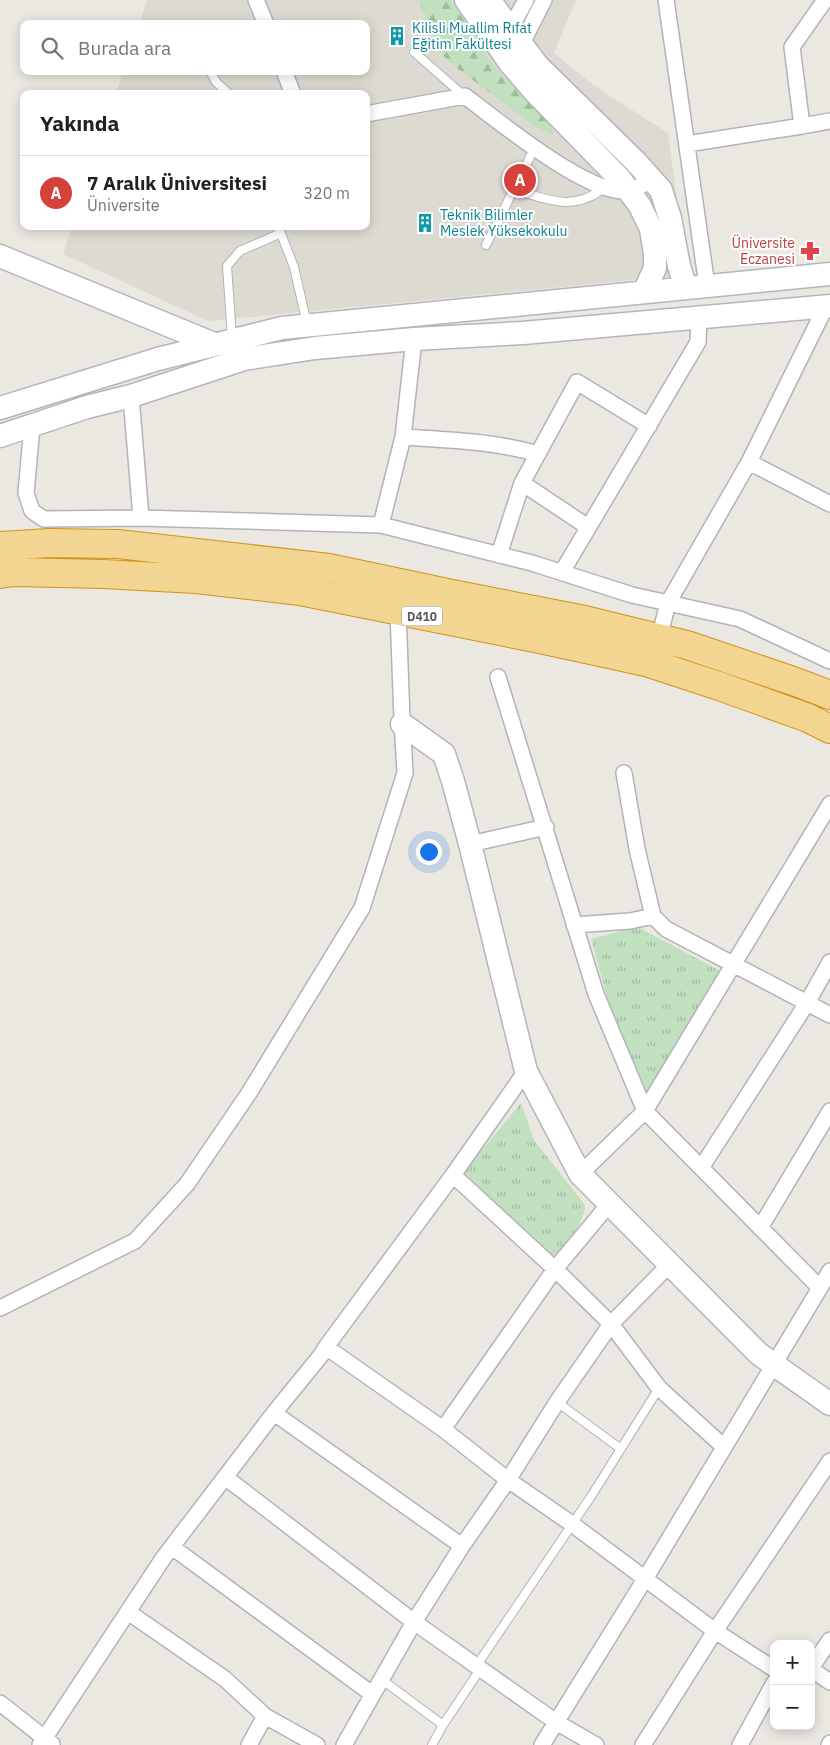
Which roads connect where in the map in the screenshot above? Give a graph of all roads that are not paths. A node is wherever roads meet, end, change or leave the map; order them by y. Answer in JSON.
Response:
{"nodes":[{"id":1,"x":256,"y":0,"type":"edge"},
{"id":2,"x":466,"y":0,"type":"edge"},
{"id":3,"x":488,"y":0,"type":"edge"},
{"id":4,"x":526,"y":0,"type":"edge"},
{"id":5,"x":544,"y":0,"type":"edge"},
{"id":6,"x":666,"y":0,"type":"edge"},
{"id":7,"x":826,"y":0,"type":"edge"},
{"id":8,"x":264,"y":20,"type":"edge"},
{"id":9,"x":510,"y":46,"type":"junction"},
{"id":10,"x":414,"y":52,"type":"dead end"},
{"id":11,"x":212,"y":75,"type":"edge"},
{"id":12,"x":286,"y":75,"type":"edge"},
{"id":13,"x":225,"y":90,"type":"edge"},
{"id":14,"x":291,"y":90,"type":"edge"},
{"id":15,"x":465,"y":96,"type":"junction"},
{"id":16,"x":370,"y":113,"type":"edge"},
{"id":17,"x":830,"y":121,"type":"edge"},
{"id":18,"x":802,"y":126,"type":"junction"},
{"id":19,"x":687,"y":144,"type":"junction"},
{"id":20,"x":535,"y":147,"type":"junction"},
{"id":21,"x":652,"y":180,"type":"junction"},
{"id":22,"x":604,"y":188,"type":"junction"},
{"id":23,"x":514,"y":189,"type":"junction"},
{"id":24,"x":628,"y":190,"type":"junction"},
{"id":25,"x":279,"y":230,"type":"edge"},
{"id":26,"x":486,"y":245,"type":"dead end"},
{"id":27,"x":0,"y":256,"type":"edge"},
{"id":28,"x":830,"y":274,"type":"edge"},
{"id":29,"x":696,"y":287,"type":"junction"},
{"id":30,"x":644,"y":292,"type":"junction"},
{"id":31,"x":828,"y":306,"type":"edge"},
{"id":32,"x":699,"y":317,"type":"junction"},
{"id":33,"x":307,"y":326,"type":"junction"},
{"id":34,"x":414,"y":339,"type":"junction"},
{"id":35,"x":223,"y":342,"type":"junction"},
{"id":36,"x":131,"y":396,"type":"junction"},
{"id":37,"x":0,"y":408,"type":"edge"},
{"id":38,"x":32,"y":426,"type":"junction"},
{"id":39,"x":649,"y":426,"type":"junction"},
{"id":40,"x":0,"y":436,"type":"edge"},
{"id":41,"x":403,"y":437,"type":"junction"},
{"id":42,"x":538,"y":454,"type":"junction"},
{"id":43,"x":749,"y":462,"type":"junction"},
{"id":44,"x":522,"y":483,"type":"junction"},
{"id":45,"x":830,"y":504,"type":"edge"},
{"id":46,"x":142,"y":518,"type":"junction"},
{"id":47,"x":381,"y":525,"type":"junction"},
{"id":48,"x":588,"y":527,"type":"junction"},
{"id":49,"x":0,"y":546,"type":"edge"},
{"id":50,"x":499,"y":555,"type":"junction"},
{"id":51,"x":562,"y":572,"type":"junction"},
{"id":52,"x":0,"y":574,"type":"edge"},
{"id":53,"x":668,"y":602,"type":"junction"},
{"id":54,"x":398,"y":611,"type":"junction"},
{"id":55,"x":660,"y":638,"type":"junction"},
{"id":56,"x":830,"y":661,"type":"edge"},
{"id":57,"x":498,"y":677,"type":"dead end"},
{"id":58,"x":830,"y":696,"type":"edge"},
{"id":59,"x":402,"y":724,"type":"junction"},
{"id":60,"x":830,"y":729,"type":"edge"},
{"id":61,"x":624,"y":773,"type":"dead end"},
{"id":62,"x":830,"y":804,"type":"edge"},
{"id":63,"x":546,"y":827,"type":"junction"},
{"id":64,"x":470,"y":844,"type":"junction"},
{"id":65,"x":653,"y":916,"type":"junction"},
{"id":66,"x":574,"y":925,"type":"junction"},
{"id":67,"x":830,"y":962,"type":"edge"},
{"id":68,"x":734,"y":966,"type":"junction"},
{"id":69,"x":807,"y":1003,"type":"junction"},
{"id":70,"x":830,"y":1016,"type":"edge"},
{"id":71,"x":526,"y":1070,"type":"junction"},
{"id":72,"x":645,"y":1111,"type":"junction"},
{"id":73,"x":830,"y":1111,"type":"edge"},
{"id":74,"x":701,"y":1168,"type":"junction"},
{"id":75,"x":580,"y":1174,"type":"junction"},
{"id":76,"x":452,"y":1175,"type":"junction"},
{"id":77,"x":610,"y":1203,"type":"junction"},
{"id":78,"x":760,"y":1228,"type":"junction"},
{"id":79,"x":670,"y":1264,"type":"junction"},
{"id":80,"x":555,"y":1269,"type":"junction"},
{"id":81,"x":830,"y":1271,"type":"edge"},
{"id":82,"x":820,"y":1288,"type":"junction"},
{"id":83,"x":0,"y":1308,"type":"edge"},
{"id":84,"x":610,"y":1324,"type":"junction"},
{"id":85,"x":326,"y":1347,"type":"junction"},
{"id":86,"x":774,"y":1365,"type":"junction"},
{"id":87,"x":659,"y":1388,"type":"junction"},
{"id":88,"x":557,"y":1402,"type":"junction"},
{"id":89,"x":830,"y":1404,"type":"edge"},
{"id":90,"x":274,"y":1412,"type":"junction"},
{"id":91,"x":443,"y":1429,"type":"junction"},
{"id":92,"x":724,"y":1447,"type":"junction"},
{"id":93,"x":621,"y":1449,"type":"junction"},
{"id":94,"x":830,"y":1461,"type":"edge"},
{"id":95,"x":225,"y":1477,"type":"junction"},
{"id":96,"x":508,"y":1480,"type":"junction"},
{"id":97,"x":572,"y":1524,"type":"junction"},
{"id":98,"x":462,"y":1546,"type":"junction"},
{"id":99,"x":172,"y":1547,"type":"junction"},
{"id":100,"x":645,"y":1579,"type":"junction"},
{"id":101,"x":128,"y":1612,"type":"junction"},
{"id":102,"x":414,"y":1622,"type":"junction"},
{"id":103,"x":715,"y":1631,"type":"junction"},
{"id":104,"x":830,"y":1640,"type":"edge"},
{"id":105,"x":815,"y":1662,"type":"edge"},
{"id":106,"x":770,"y":1666,"type":"edge"},
{"id":107,"x":479,"y":1667,"type":"junction"},
{"id":108,"x":815,"y":1671,"type":"edge"},
{"id":109,"x":381,"y":1679,"type":"junction"},
{"id":110,"x":830,"y":1682,"type":"edge"},
{"id":111,"x":773,"y":1685,"type":"edge"},
{"id":112,"x":372,"y":1694,"type":"junction"},
{"id":113,"x":0,"y":1703,"type":"edge"},
{"id":114,"x":265,"y":1716,"type":"junction"},
{"id":115,"x":556,"y":1722,"type":"junction"},
{"id":116,"x":443,"y":1725,"type":"junction"},
{"id":117,"x":46,"y":1743,"type":"edge"},
{"id":118,"x":248,"y":1745,"type":"edge"},
{"id":119,"x":318,"y":1745,"type":"edge"},
{"id":120,"x":344,"y":1745,"type":"edge"},
{"id":121,"x":432,"y":1745,"type":"edge"},
{"id":122,"x":542,"y":1745,"type":"edge"},
{"id":123,"x":596,"y":1745,"type":"edge"},
{"id":124,"x":643,"y":1745,"type":"edge"},
{"id":125,"x":740,"y":1745,"type":"edge"}],
"edges":[{"from":1,"to":8,"type":"street"},
{"from":2,"to":9,"type":"street"},
{"from":3,"to":9,"type":"street"},
{"from":4,"to":9,"type":"street"},
{"from":5,"to":9,"type":"street"},
{"from":6,"to":19,"type":"street"},
{"from":7,"to":18,"type":"street"},
{"from":9,"to":21,"type":"street"},
{"from":9,"to":24,"type":"street"},
{"from":10,"to":15,"type":"lane"},
{"from":11,"to":13,"type":"lane"},
{"from":12,"to":14,"type":"street"},
{"from":15,"to":16,"type":"street"},
{"from":15,"to":20,"type":"street"},
{"from":17,"to":18,"type":"street"},
{"from":18,"to":19,"type":"street"},
{"from":19,"to":29,"type":"street"},
{"from":20,"to":22,"type":"street"},
{"from":20,"to":23,"type":"lane"},
{"from":21,"to":24,"type":"street"},
{"from":21,"to":29,"type":"street"},
{"from":22,"to":23,"type":"lane"},
{"from":22,"to":24,"type":"street"},
{"from":23,"to":26,"type":"lane"},
{"from":24,"to":30,"type":"street"},
{"from":25,"to":33,"type":"lane"},
{"from":25,"to":35,"type":"lane"},
{"from":27,"to":35,"type":"street"},
{"from":28,"to":29,"type":"street"},
{"from":29,"to":30,"type":"street"},
{"from":30,"to":33,"type":"street"},
{"from":31,"to":32,"type":"street"},
{"from":31,"to":43,"type":"street"},
{"from":32,"to":34,"type":"street"},
{"from":32,"to":39,"type":"street"},
{"from":33,"to":35,"type":"street"},
{"from":34,"to":36,"type":"street"},
{"from":34,"to":41,"type":"street"},
{"from":35,"to":37,"type":"street"},
{"from":36,"to":38,"type":"street"},
{"from":36,"to":46,"type":"street"},
{"from":38,"to":40,"type":"street"},
{"from":38,"to":46,"type":"street"},
{"from":39,"to":42,"type":"street"},
{"from":39,"to":48,"type":"street"},
{"from":41,"to":42,"type":"street"},
{"from":41,"to":47,"type":"street"},
{"from":42,"to":44,"type":"street"},
{"from":43,"to":45,"type":"street"},
{"from":43,"to":53,"type":"street"},
{"from":44,"to":48,"type":"street"},
{"from":44,"to":50,"type":"street"},
{"from":46,"to":47,"type":"street"},
{"from":47,"to":50,"type":"street"},
{"from":48,"to":51,"type":"street"},
{"from":49,"to":55,"type":"highway","number":"D410"},
{"from":50,"to":51,"type":"street"},
{"from":51,"to":53,"type":"street"},
{"from":52,"to":54,"type":"highway","number":"D410"},
{"from":53,"to":55,"type":"street"},
{"from":53,"to":56,"type":"street"},
{"from":54,"to":59,"type":"street"},
{"from":54,"to":60,"type":"highway","number":"D410"},
{"from":55,"to":58,"type":"highway","number":"D410"},
{"from":57,"to":63,"type":"street"},
{"from":59,"to":64,"type":"street"},
{"from":59,"to":83,"type":"street"},
{"from":61,"to":65,"type":"street"},
{"from":62,"to":68,"type":"street"},
{"from":63,"to":64,"type":"street"},
{"from":63,"to":66,"type":"street"},
{"from":64,"to":71,"type":"street"},
{"from":65,"to":66,"type":"street"},
{"from":65,"to":68,"type":"street"},
{"from":66,"to":72,"type":"street"},
{"from":67,"to":69,"type":"street"},
{"from":68,"to":69,"type":"street"},
{"from":68,"to":72,"type":"street"},
{"from":69,"to":70,"type":"street"},
{"from":69,"to":74,"type":"street"},
{"from":71,"to":75,"type":"street"},
{"from":71,"to":76,"type":"street"},
{"from":72,"to":74,"type":"street"},
{"from":72,"to":75,"type":"street"},
{"from":73,"to":78,"type":"street"},
{"from":74,"to":78,"type":"street"},
{"from":75,"to":77,"type":"street"},
{"from":76,"to":80,"type":"street"},
{"from":76,"to":85,"type":"street"},
{"from":77,"to":79,"type":"street"},
{"from":77,"to":80,"type":"street"},
{"from":78,"to":82,"type":"street"},
{"from":79,"to":84,"type":"street"},
{"from":79,"to":86,"type":"street"},
{"from":80,"to":84,"type":"street"},
{"from":80,"to":91,"type":"street"},
{"from":81,"to":82,"type":"street"},
{"from":82,"to":86,"type":"street"},
{"from":84,"to":87,"type":"street"},
{"from":84,"to":88,"type":"street"},
{"from":85,"to":90,"type":"street"},
{"from":85,"to":91,"type":"street"},
{"from":86,"to":89,"type":"street"},
{"from":86,"to":92,"type":"street"},
{"from":87,"to":92,"type":"street"},
{"from":87,"to":93,"type":"lane"},
{"from":88,"to":93,"type":"lane"},
{"from":88,"to":96,"type":"street"},
{"from":90,"to":95,"type":"street"},
{"from":90,"to":98,"type":"street"},
{"from":91,"to":96,"type":"street"},
{"from":92,"to":100,"type":"street"},
{"from":93,"to":97,"type":"lane"},
{"from":94,"to":103,"type":"street"},
{"from":95,"to":99,"type":"street"},
{"from":95,"to":102,"type":"street"},
{"from":96,"to":97,"type":"street"},
{"from":96,"to":98,"type":"street"},
{"from":97,"to":100,"type":"street"},
{"from":97,"to":107,"type":"lane"},
{"from":98,"to":102,"type":"street"},
{"from":99,"to":101,"type":"street"},
{"from":99,"to":112,"type":"street"},
{"from":100,"to":103,"type":"street"},
{"from":100,"to":115,"type":"street"},
{"from":101,"to":114,"type":"street"},
{"from":101,"to":117,"type":"street"},
{"from":102,"to":107,"type":"street"},
{"from":102,"to":109,"type":"street"},
{"from":103,"to":106,"type":"street"},
{"from":103,"to":124,"type":"street"},
{"from":104,"to":105,"type":"street"},
{"from":107,"to":115,"type":"street"},
{"from":107,"to":116,"type":"lane"},
{"from":108,"to":110,"type":"street"},
{"from":109,"to":112,"type":"street"},
{"from":109,"to":116,"type":"lane"},
{"from":111,"to":125,"type":"street"},
{"from":112,"to":120,"type":"street"},
{"from":113,"to":117,"type":"street"},
{"from":114,"to":118,"type":"street"},
{"from":114,"to":119,"type":"street"},
{"from":115,"to":122,"type":"street"},
{"from":115,"to":123,"type":"street"},
{"from":116,"to":121,"type":"lane"}]}
